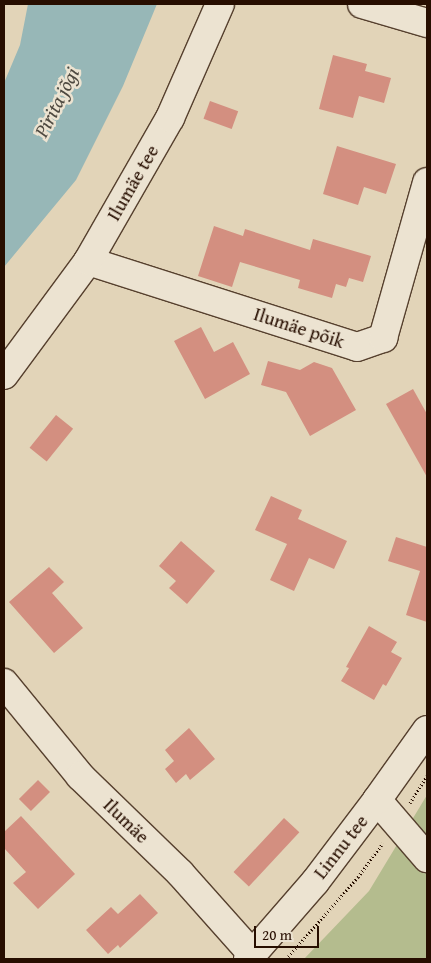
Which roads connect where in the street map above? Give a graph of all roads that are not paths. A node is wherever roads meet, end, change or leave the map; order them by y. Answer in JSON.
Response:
{"nodes":[{"id":1,"x":220,"y":4,"type":"edge"},
{"id":2,"x":362,"y":4,"type":"edge"},
{"id":3,"x":427,"y":23,"type":"edge"},
{"id":4,"x":427,"y":182,"type":"edge"},
{"id":5,"x":88,"y":261,"type":"junction"},
{"id":6,"x":4,"y":375,"type":"edge"},
{"id":7,"x":4,"y":682,"type":"edge"},
{"id":8,"x":427,"y":730,"type":"edge"},
{"id":9,"x":378,"y":800,"type":"junction"},
{"id":10,"x":427,"y":858,"type":"edge"},
{"id":11,"x":250,"y":957,"type":"edge"}],
"edges":[{"from":1,"to":5,"type":"street","name":"Ilumäe tee"},
{"from":2,"to":3,"type":"street"},
{"from":4,"to":5,"type":"street","name":"Ilumäe põik"},
{"from":5,"to":6,"type":"street","name":"Ilumäe tee"},
{"from":7,"to":11,"type":"street","name":"Ilumäe"},
{"from":8,"to":9,"type":"street","name":"Linnu tee"},
{"from":9,"to":10,"type":"street"},
{"from":9,"to":11,"type":"street","name":"Linnu tee"}]}
